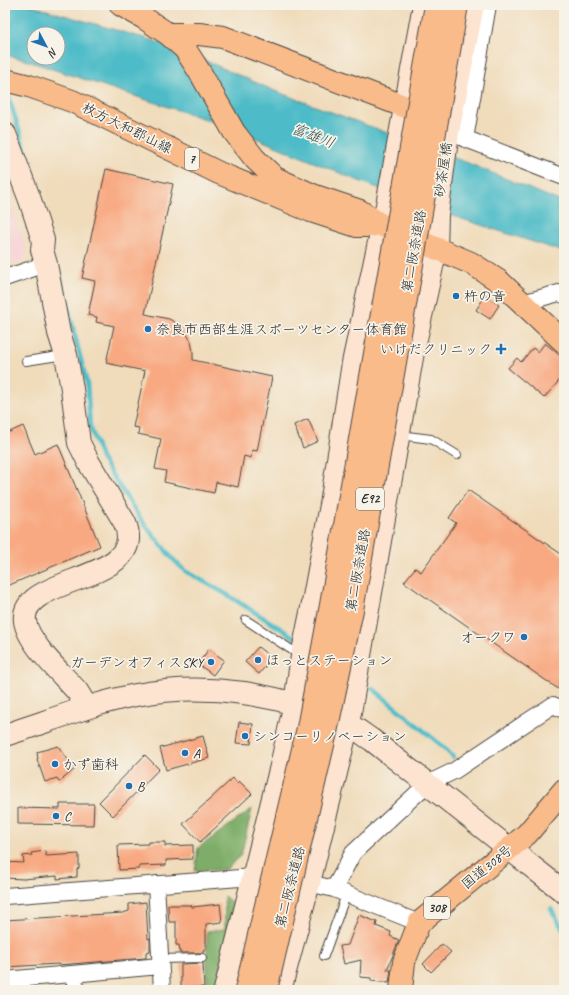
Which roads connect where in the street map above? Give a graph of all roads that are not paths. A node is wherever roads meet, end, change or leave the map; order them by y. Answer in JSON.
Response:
{"nodes":[{"id":1,"x":121,"y":5,"type":"edge"},
{"id":2,"x":424,"y":5,"type":"edge"},
{"id":3,"x":436,"y":5,"type":"edge"},
{"id":4,"x":457,"y":5,"type":"edge"},
{"id":5,"x":473,"y":5,"type":"edge"},
{"id":6,"x":488,"y":5,"type":"edge"},
{"id":7,"x":172,"y":38,"type":"junction"},
{"id":8,"x":5,"y":81,"type":"edge"},
{"id":9,"x":406,"y":107,"type":"junction"},
{"id":10,"x":5,"y":134,"type":"edge"},
{"id":11,"x":457,"y":136,"type":"junction"},
{"id":12,"x":5,"y":158,"type":"edge"},
{"id":13,"x":564,"y":177,"type":"edge"},
{"id":14,"x":383,"y":226,"type":"junction"},
{"id":15,"x":436,"y":240,"type":"junction"},
{"id":16,"x":44,"y":257,"type":"junction"},
{"id":17,"x":5,"y":278,"type":"edge"},
{"id":18,"x":564,"y":295,"type":"edge"},
{"id":19,"x":522,"y":303,"type":"junction"},
{"id":20,"x":564,"y":342,"type":"edge"},
{"id":21,"x":66,"y":355,"type":"junction"},
{"id":22,"x":26,"y":361,"type":"dead end"},
{"id":23,"x":398,"y":435,"type":"junction"},
{"id":24,"x":457,"y":454,"type":"dead end"},
{"id":25,"x":246,"y":620,"type":"dead end"},
{"id":26,"x":302,"y":656,"type":"junction"},
{"id":27,"x":295,"y":703,"type":"junction"},
{"id":28,"x":84,"y":709,"type":"junction"},
{"id":29,"x":564,"y":710,"type":"edge"},
{"id":30,"x":348,"y":724,"type":"junction"},
{"id":31,"x":5,"y":736,"type":"edge"},
{"id":32,"x":427,"y":784,"type":"junction"},
{"id":33,"x":564,"y":790,"type":"edge"},
{"id":34,"x":509,"y":850,"type":"junction"},
{"id":35,"x":253,"y":877,"type":"junction"},
{"id":36,"x":309,"y":883,"type":"junction"},
{"id":37,"x":156,"y":884,"type":"junction"},
{"id":38,"x":340,"y":892,"type":"junction"},
{"id":39,"x":564,"y":892,"type":"edge"},
{"id":40,"x":5,"y":896,"type":"edge"},
{"id":41,"x":419,"y":923,"type":"junction"},
{"id":42,"x":324,"y":956,"type":"dead end"},
{"id":43,"x":202,"y":958,"type":"dead end"},
{"id":44,"x":160,"y":963,"type":"junction"},
{"id":45,"x":5,"y":980,"type":"edge"},
{"id":46,"x":75,"y":982,"type":"edge"},
{"id":47,"x":162,"y":990,"type":"edge"},
{"id":48,"x":225,"y":990,"type":"edge"},
{"id":49,"x":246,"y":990,"type":"edge"},
{"id":50,"x":266,"y":990,"type":"edge"},
{"id":51,"x":280,"y":990,"type":"edge"},
{"id":52,"x":401,"y":990,"type":"edge"}],
"edges":[{"from":1,"to":7,"type":"main road","name":"枚方大和郡山線","number":"7"},
{"from":2,"to":9,"type":"street"},
{"from":3,"to":49,"type":"main road","name":"第二阪奈道路","number":"E92","bridge":true},
{"from":4,"to":50,"type":"main road","name":"第二阪奈道路","number":"E92","bridge":true},
{"from":5,"to":11,"type":"street","name":"砂茶屋橋"},
{"from":6,"to":11,"type":"street"},
{"from":7,"to":9,"type":"main road"},
{"from":7,"to":14,"type":"main road","name":"枚方大和郡山線","number":"7"},
{"from":8,"to":14,"type":"main road","name":"枚方大和郡山線","number":"7"},
{"from":9,"to":14,"type":"street"},
{"from":10,"to":16,"type":"street"},
{"from":11,"to":13,"type":"street"},
{"from":11,"to":15,"type":"street","name":"砂茶屋橋"},
{"from":12,"to":16,"type":"street"},
{"from":14,"to":15,"type":"main road","name":"枚方大和郡山線","number":"7"},
{"from":14,"to":26,"type":"street"},
{"from":15,"to":19,"type":"main road","name":"枚方大和郡山線","number":"7"},
{"from":15,"to":23,"type":"street","name":"砂茶屋橋"},
{"from":16,"to":17,"type":"street"},
{"from":16,"to":21,"type":"street"},
{"from":18,"to":19,"type":"street"},
{"from":19,"to":20,"type":"main road","name":"枚方大和郡山線","number":"7"},
{"from":21,"to":22,"type":"lane"},
{"from":21,"to":28,"type":"street"},
{"from":23,"to":24,"type":"lane"},
{"from":23,"to":30,"type":"street","name":"砂茶屋橋"},
{"from":25,"to":26,"type":"lane"},
{"from":26,"to":27,"type":"street"},
{"from":27,"to":28,"type":"street"},
{"from":27,"to":30,"type":"street"},
{"from":27,"to":35,"type":"street"},
{"from":28,"to":31,"type":"street"},
{"from":29,"to":32,"type":"street"},
{"from":30,"to":32,"type":"street"},
{"from":30,"to":36,"type":"street","name":"砂茶屋橋"},
{"from":32,"to":34,"type":"street"},
{"from":32,"to":38,"type":"street"},
{"from":33,"to":34,"type":"main road","name":"国道308号","number":"308"},
{"from":34,"to":39,"type":"street"},
{"from":34,"to":41,"type":"main road","name":"国道308号","number":"308"},
{"from":35,"to":36,"type":"street"},
{"from":35,"to":37,"type":"street"},
{"from":35,"to":48,"type":"street"},
{"from":36,"to":38,"type":"street"},
{"from":36,"to":51,"type":"street","name":"砂茶屋橋"},
{"from":37,"to":40,"type":"street"},
{"from":37,"to":44,"type":"street"},
{"from":38,"to":41,"type":"street"},
{"from":38,"to":42,"type":"lane"},
{"from":41,"to":52,"type":"main road","name":"国道308号","number":"308"},
{"from":43,"to":44,"type":"lane"},
{"from":44,"to":46,"type":"street"},
{"from":44,"to":47,"type":"street"},
{"from":45,"to":46,"type":"street"}]}
